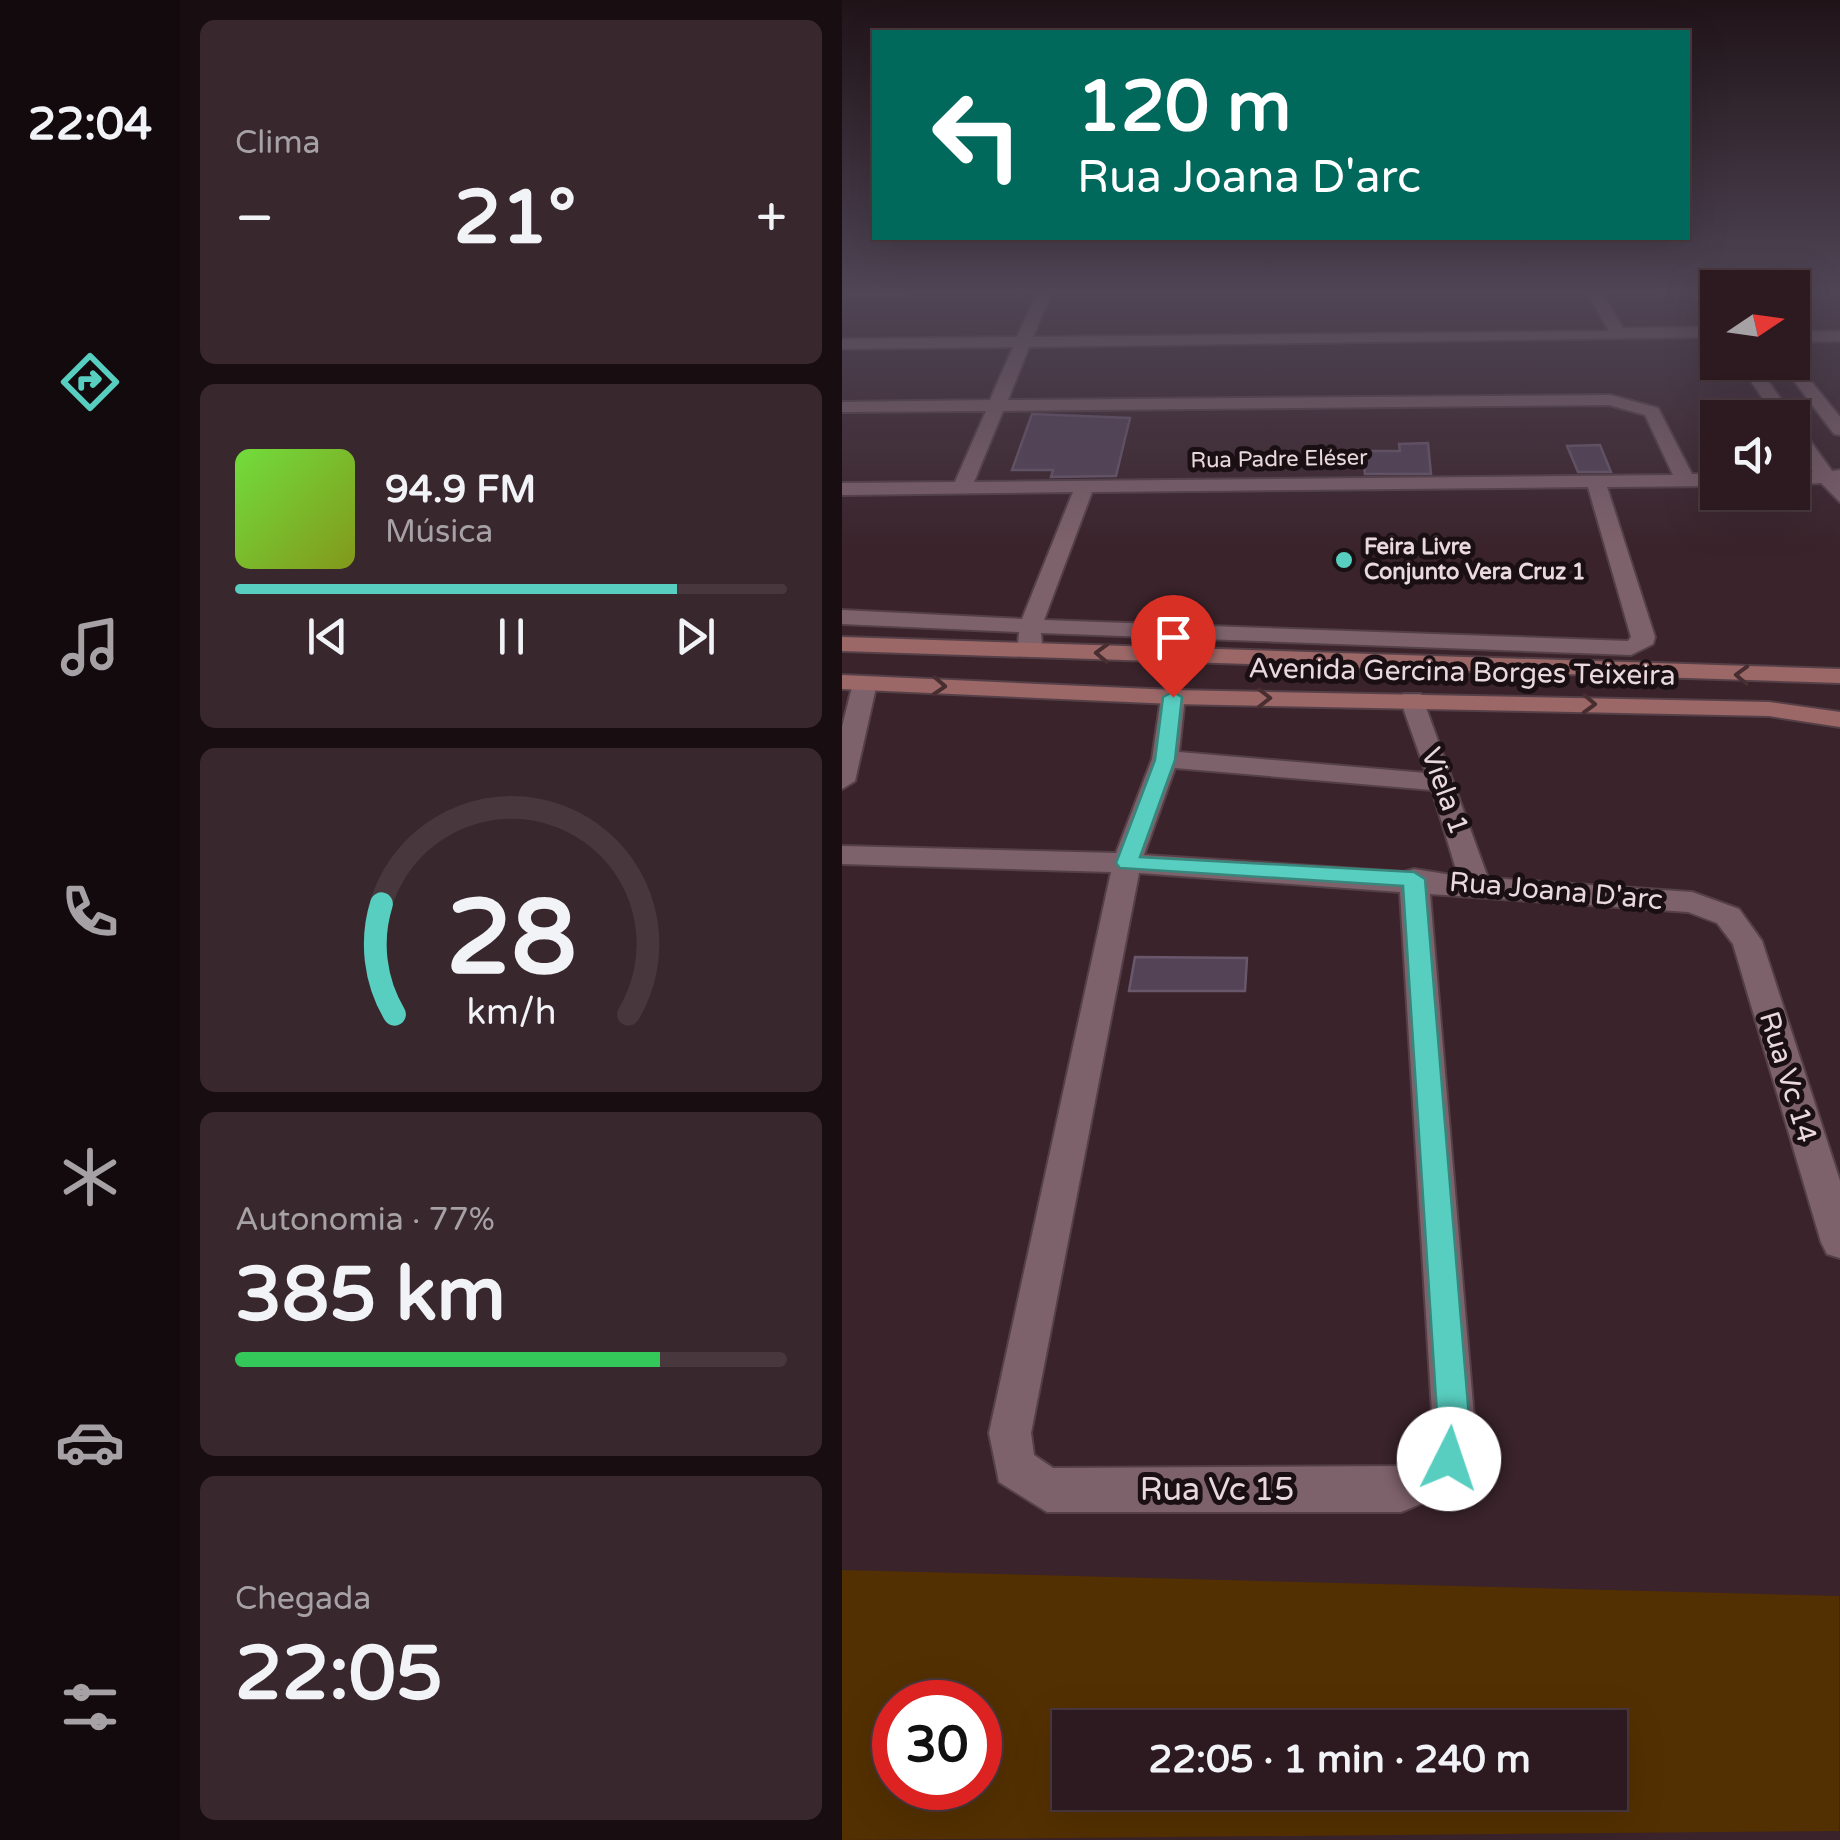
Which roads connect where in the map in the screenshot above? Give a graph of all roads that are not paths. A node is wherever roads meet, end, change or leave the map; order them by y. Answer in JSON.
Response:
{"nodes":[{"id":1,"x":1009,"y":379,"type":"edge"},
{"id":2,"x":1802,"y":380,"type":"edge"},
{"id":3,"x":997,"y":406,"type":"junction"},
{"id":4,"x":842,"y":408,"type":"edge"},
{"id":5,"x":1840,"y":430,"type":"edge"},
{"id":6,"x":1810,"y":449,"type":"edge"},
{"id":7,"x":1834,"y":477,"type":"edge"},
{"id":8,"x":1686,"y":480,"type":"junction"},
{"id":9,"x":1700,"y":480,"type":"edge"},
{"id":10,"x":1596,"y":482,"type":"junction"},
{"id":11,"x":1085,"y":486,"type":"junction"},
{"id":12,"x":962,"y":488,"type":"junction"},
{"id":13,"x":842,"y":489,"type":"edge"},
{"id":14,"x":1840,"y":496,"type":"edge"},
{"id":15,"x":842,"y":617,"type":"edge"},
{"id":16,"x":1030,"y":639,"type":"junction"},
{"id":17,"x":842,"y":644,"type":"edge"},
{"id":18,"x":1840,"y":676,"type":"edge"},
{"id":19,"x":854,"y":682,"type":"edge"},
{"id":20,"x":1173,"y":697,"type":"junction"},
{"id":21,"x":1412,"y":698,"type":"junction"},
{"id":22,"x":1840,"y":720,"type":"edge"},
{"id":23,"x":847,"y":747,"type":"edge"},
{"id":24,"x":1165,"y":760,"type":"junction"},
{"id":25,"x":842,"y":781,"type":"edge"},
{"id":26,"x":1442,"y":783,"type":"junction"},
{"id":27,"x":842,"y":854,"type":"edge"},
{"id":28,"x":1127,"y":863,"type":"junction"},
{"id":29,"x":1414,"y":879,"type":"junction"},
{"id":30,"x":1475,"y":884,"type":"junction"},
{"id":31,"x":1728,"y":916,"type":"joint"},
{"id":32,"x":1840,"y":1242,"type":"edge"}],
"edges":[{"from":1,"to":3,"type":"street"},
{"from":2,"to":5,"type":"street"},
{"from":3,"to":4,"type":"street"},
{"from":3,"to":8,"type":"street"},
{"from":3,"to":12,"type":"street"},
{"from":6,"to":7,"type":"street"},
{"from":7,"to":14,"type":"street"},
{"from":8,"to":9,"type":"street","name":"Rua Padre Eléser"},
{"from":8,"to":10,"type":"street","name":"Rua Padre Eléser"},
{"from":10,"to":11,"type":"street","name":"Rua Padre Eléser"},
{"from":10,"to":16,"type":"street"},
{"from":11,"to":12,"type":"street","name":"Rua Padre Eléser"},
{"from":11,"to":16,"type":"street"},
{"from":12,"to":13,"type":"street","name":"Rua Padre Eléser"},
{"from":15,"to":16,"type":"street"},
{"from":16,"to":17,"type":"main road","name":"Avenida Gercina Borges Teixeira"},
{"from":18,"to":16,"type":"main road","name":"Avenida Gercina Borges Teixeira","one_way":true},
{"from":19,"to":20,"type":"main road","name":"Avenida Gercina Borges Teixeira","one_way":true},
{"from":19,"to":23,"type":"street"},
{"from":20,"to":21,"type":"main road","name":"Avenida Gercina Borges Teixeira","one_way":true},
{"from":20,"to":24,"type":"street","name":"Rua Vc 15"},
{"from":21,"to":22,"type":"main road","name":"Avenida Gercina Borges Teixeira","one_way":true},
{"from":21,"to":26,"type":"street","name":"Viela 1"},
{"from":23,"to":25,"type":"street"},
{"from":24,"to":26,"type":"street"},
{"from":24,"to":28,"type":"street","name":"Rua Vc 15"},
{"from":26,"to":30,"type":"street","name":"Viela 1"},
{"from":27,"to":28,"type":"street","name":"Rua Joana D'arc"},
{"from":28,"to":29,"type":"street","name":"Rua Joana D'arc"},
{"from":28,"to":29,"type":"street","name":"Rua Vc 15"},
{"from":29,"to":30,"type":"street","name":"Rua Joana D'arc"},
{"from":30,"to":31,"type":"street","name":"Rua Joana D'arc"},
{"from":31,"to":32,"type":"street","name":"Rua Vc 14"}]}
